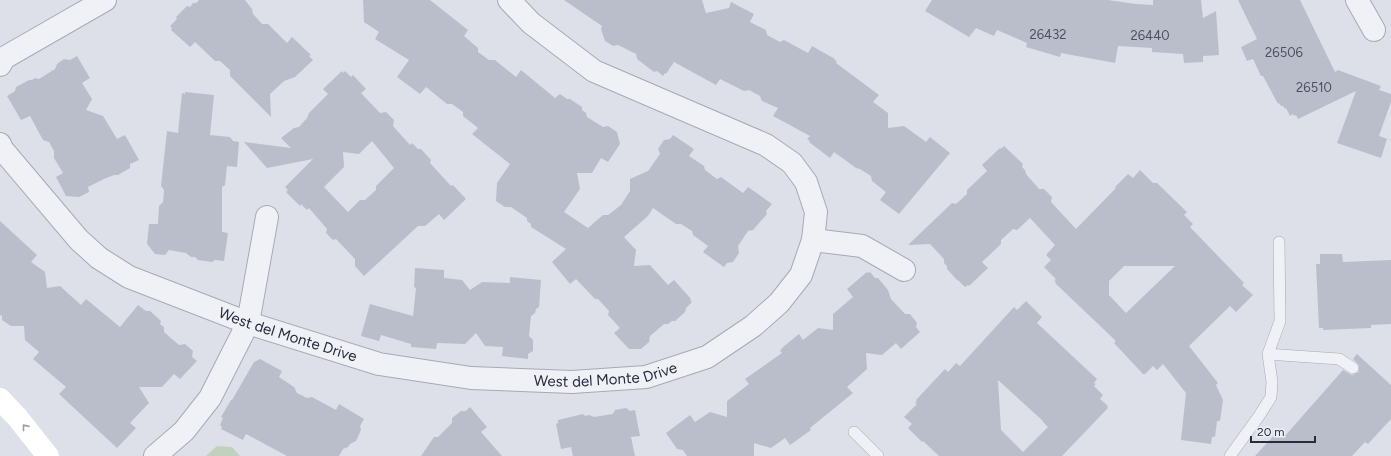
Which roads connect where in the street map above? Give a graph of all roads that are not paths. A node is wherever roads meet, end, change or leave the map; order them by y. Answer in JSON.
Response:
{"nodes":[{"id":1,"x":509,"y":0,"type":"edge"},
{"id":2,"x":1357,"y":0,"type":"edge"},
{"id":3,"x":94,"y":3,"type":"edge"},
{"id":4,"x":1374,"y":30,"type":"dead end"},
{"id":5,"x":0,"y":64,"type":"edge"},
{"id":6,"x":0,"y":144,"type":"edge"},
{"id":7,"x":268,"y":217,"type":"dead end"},
{"id":8,"x":813,"y":240,"type":"junction"},
{"id":9,"x":1279,"y":242,"type":"dead end"},
{"id":10,"x":904,"y":270,"type":"dead end"},
{"id":11,"x":248,"y":323,"type":"junction"},
{"id":12,"x":1268,"y":354,"type":"junction"},
{"id":13,"x":1353,"y":368,"type":"dead end"},
{"id":14,"x":0,"y":399,"type":"edge"},
{"id":15,"x":854,"y":432,"type":"dead end"},
{"id":16,"x":48,"y":456,"type":"edge"},
{"id":17,"x":154,"y":456,"type":"edge"},
{"id":18,"x":878,"y":456,"type":"edge"},
{"id":19,"x":1230,"y":456,"type":"edge"}],
"edges":[{"from":1,"to":8,"type":"street","name":"West del Monte Drive"},
{"from":2,"to":4,"type":"street"},
{"from":3,"to":5,"type":"street"},
{"from":6,"to":11,"type":"street","name":"West del Monte Drive"},
{"from":7,"to":11,"type":"street"},
{"from":8,"to":10,"type":"street"},
{"from":8,"to":11,"type":"street","name":"West del Monte Drive"},
{"from":9,"to":12,"type":"lane"},
{"from":11,"to":17,"type":"street"},
{"from":12,"to":13,"type":"lane"},
{"from":12,"to":19,"type":"lane"},
{"from":16,"to":14,"type":"main road","one_way":true},
{"from":15,"to":18,"type":"lane"}]}
